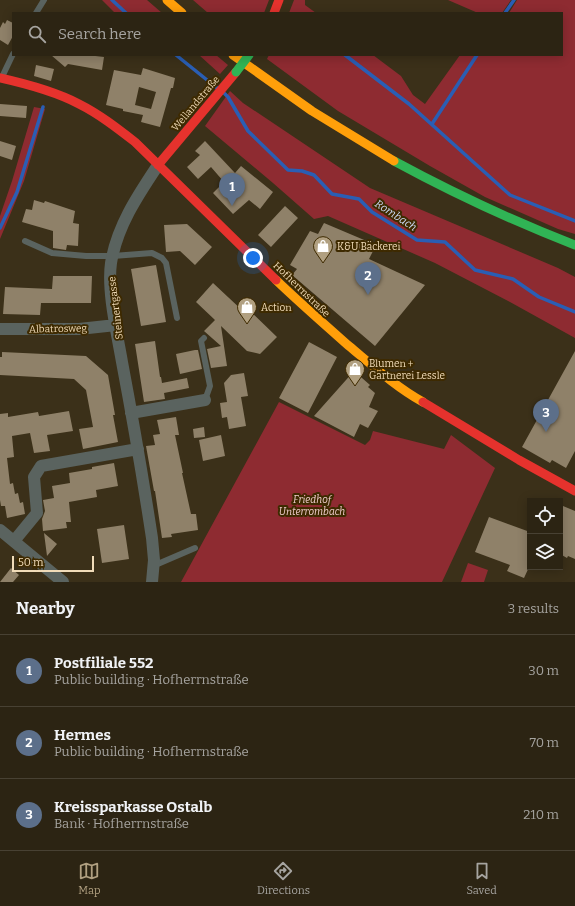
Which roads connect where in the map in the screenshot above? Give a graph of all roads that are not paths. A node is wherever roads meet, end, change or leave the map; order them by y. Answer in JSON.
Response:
{"nodes":[{"id":1,"x":44,"y":0,"type":"edge"},
{"id":2,"x":279,"y":0,"type":"edge"},
{"id":3,"x":171,"y":2,"type":"edge"},
{"id":4,"x":37,"y":12,"type":"edge"},
{"id":5,"x":181,"y":12,"type":"edge"},
{"id":6,"x":274,"y":12,"type":"edge"},
{"id":7,"x":12,"y":56,"type":"edge"},
{"id":8,"x":234,"y":56,"type":"edge"},
{"id":9,"x":248,"y":56,"type":"edge"},
{"id":10,"x":1,"y":79,"type":"edge"},
{"id":11,"x":158,"y":165,"type":"junction"},
{"id":12,"x":25,"y":241,"type":"dead end"},
{"id":13,"x":575,"y":245,"type":"edge"},
{"id":14,"x":113,"y":256,"type":"junction"},
{"id":15,"x":177,"y":318,"type":"dead end"},
{"id":16,"x":116,"y":325,"type":"junction"},
{"id":17,"x":0,"y":329,"type":"edge"},
{"id":18,"x":204,"y":338,"type":"dead end"},
{"id":19,"x":204,"y":400,"type":"joint"},
{"id":20,"x":131,"y":412,"type":"junction"},
{"id":21,"x":138,"y":449,"type":"junction"},
{"id":22,"x":575,"y":491,"type":"edge"},
{"id":23,"x":0,"y":530,"type":"edge"},
{"id":24,"x":14,"y":542,"type":"junction"},
{"id":25,"x":195,"y":548,"type":"dead end"},
{"id":26,"x":153,"y":566,"type":"junction"},
{"id":27,"x":63,"y":582,"type":"edge"},
{"id":28,"x":152,"y":582,"type":"edge"}],
"edges":[{"from":1,"to":4,"type":"lane"},
{"from":2,"to":6,"type":"main road"},
{"from":3,"to":5,"type":"main road"},
{"from":7,"to":10,"type":"lane"},
{"from":8,"to":13,"type":"main road"},
{"from":9,"to":11,"type":"main road","name":"Wellandstraße","bridge":true},
{"from":10,"to":11,"type":"main road","name":"Hofherrnstraße"},
{"from":11,"to":14,"type":"street","name":"Steinertgasse"},
{"from":11,"to":22,"type":"main road","name":"Hofherrnstraße"},
{"from":12,"to":14,"type":"lane"},
{"from":14,"to":15,"type":"lane"},
{"from":14,"to":16,"type":"street","name":"Steinertgasse"},
{"from":16,"to":17,"type":"street","name":"Albatrosweg"},
{"from":16,"to":20,"type":"street","name":"Steinertgasse"},
{"from":18,"to":19,"type":"lane"},
{"from":19,"to":20,"type":"street"},
{"from":20,"to":21,"type":"street","name":"Steinertgasse"},
{"from":21,"to":24,"type":"street"},
{"from":21,"to":26,"type":"street","name":"Steinertgasse"},
{"from":23,"to":24,"type":"street"},
{"from":24,"to":27,"type":"street"},
{"from":25,"to":26,"type":"lane"},
{"from":26,"to":28,"type":"street","name":"Steinertgasse"}]}
